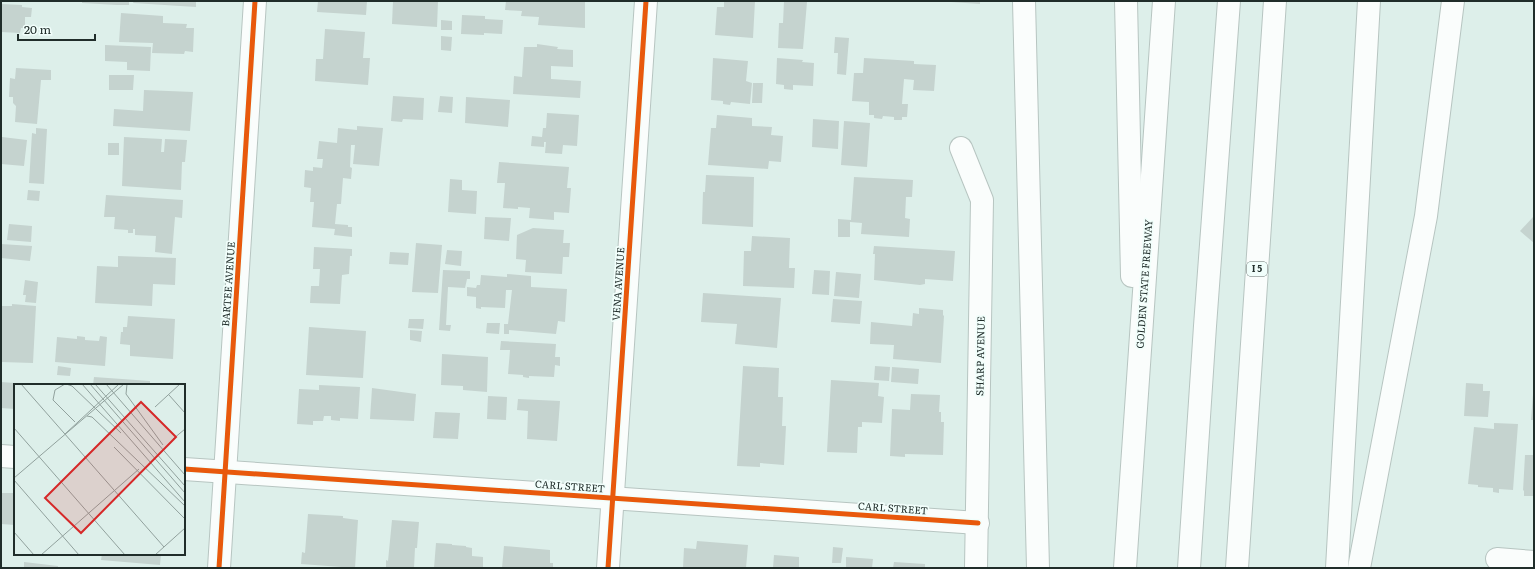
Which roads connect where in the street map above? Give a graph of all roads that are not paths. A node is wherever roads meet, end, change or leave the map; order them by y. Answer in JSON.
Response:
{"nodes":[{"id":1,"x":255,"y":1,"type":"edge"},
{"id":2,"x":646,"y":1,"type":"edge"},
{"id":3,"x":1024,"y":1,"type":"edge"},
{"id":4,"x":1126,"y":1,"type":"edge"},
{"id":5,"x":1164,"y":1,"type":"edge"},
{"id":6,"x":1229,"y":1,"type":"edge"},
{"id":7,"x":1275,"y":1,"type":"edge"},
{"id":8,"x":1369,"y":1,"type":"edge"},
{"id":9,"x":1453,"y":1,"type":"edge"},
{"id":10,"x":961,"y":148,"type":"dead end"},
{"id":11,"x":1135,"y":418,"type":"junction"},
{"id":12,"x":1,"y":456,"type":"edge"},
{"id":13,"x":14,"y":457,"type":"edge"},
{"id":14,"x":185,"y":469,"type":"edge"},
{"id":15,"x":225,"y":472,"type":"junction"},
{"id":16,"x":613,"y":498,"type":"junction"},
{"id":17,"x":978,"y":523,"type":"junction"},
{"id":18,"x":1497,"y":559,"type":"dead end"},
{"id":19,"x":1534,"y":562,"type":"edge"},
{"id":20,"x":219,"y":568,"type":"edge"},
{"id":21,"x":608,"y":568,"type":"edge"},
{"id":22,"x":976,"y":568,"type":"edge"},
{"id":23,"x":1038,"y":568,"type":"edge"},
{"id":24,"x":1125,"y":568,"type":"edge"},
{"id":25,"x":1189,"y":568,"type":"edge"},
{"id":26,"x":1237,"y":568,"type":"edge"},
{"id":27,"x":1337,"y":568,"type":"edge"},
{"id":28,"x":1359,"y":568,"type":"edge"}],
"edges":[{"from":1,"to":15,"type":"main road","name":"BARTEE AVENUE"},
{"from":2,"to":16,"type":"main road","name":"VENA AVENUE"},
{"from":3,"to":23,"type":"main road"},
{"from":4,"to":11,"type":"main road"},
{"from":5,"to":11,"type":"main road","name":"GOLDEN STATE FREEWAY"},
{"from":6,"to":25,"type":"main road"},
{"from":7,"to":26,"type":"main road","number":"I 5"},
{"from":8,"to":27,"type":"main road"},
{"from":9,"to":28,"type":"main road"},
{"from":10,"to":17,"type":"main road","name":"SHARP AVENUE"},
{"from":11,"to":24,"type":"main road","name":"GOLDEN STATE FREEWAY"},
{"from":12,"to":13,"type":"main road"},
{"from":14,"to":15,"type":"main road","name":"CARL STREET"},
{"from":15,"to":16,"type":"main road","name":"CARL STREET"},
{"from":15,"to":20,"type":"main road","name":"BARTEE AVENUE"},
{"from":16,"to":17,"type":"main road","name":"CARL STREET"},
{"from":16,"to":21,"type":"main road","name":"VENA AVENUE"},
{"from":17,"to":22,"type":"main road","name":"SHARP AVENUE"},
{"from":18,"to":19,"type":"main road"}]}
